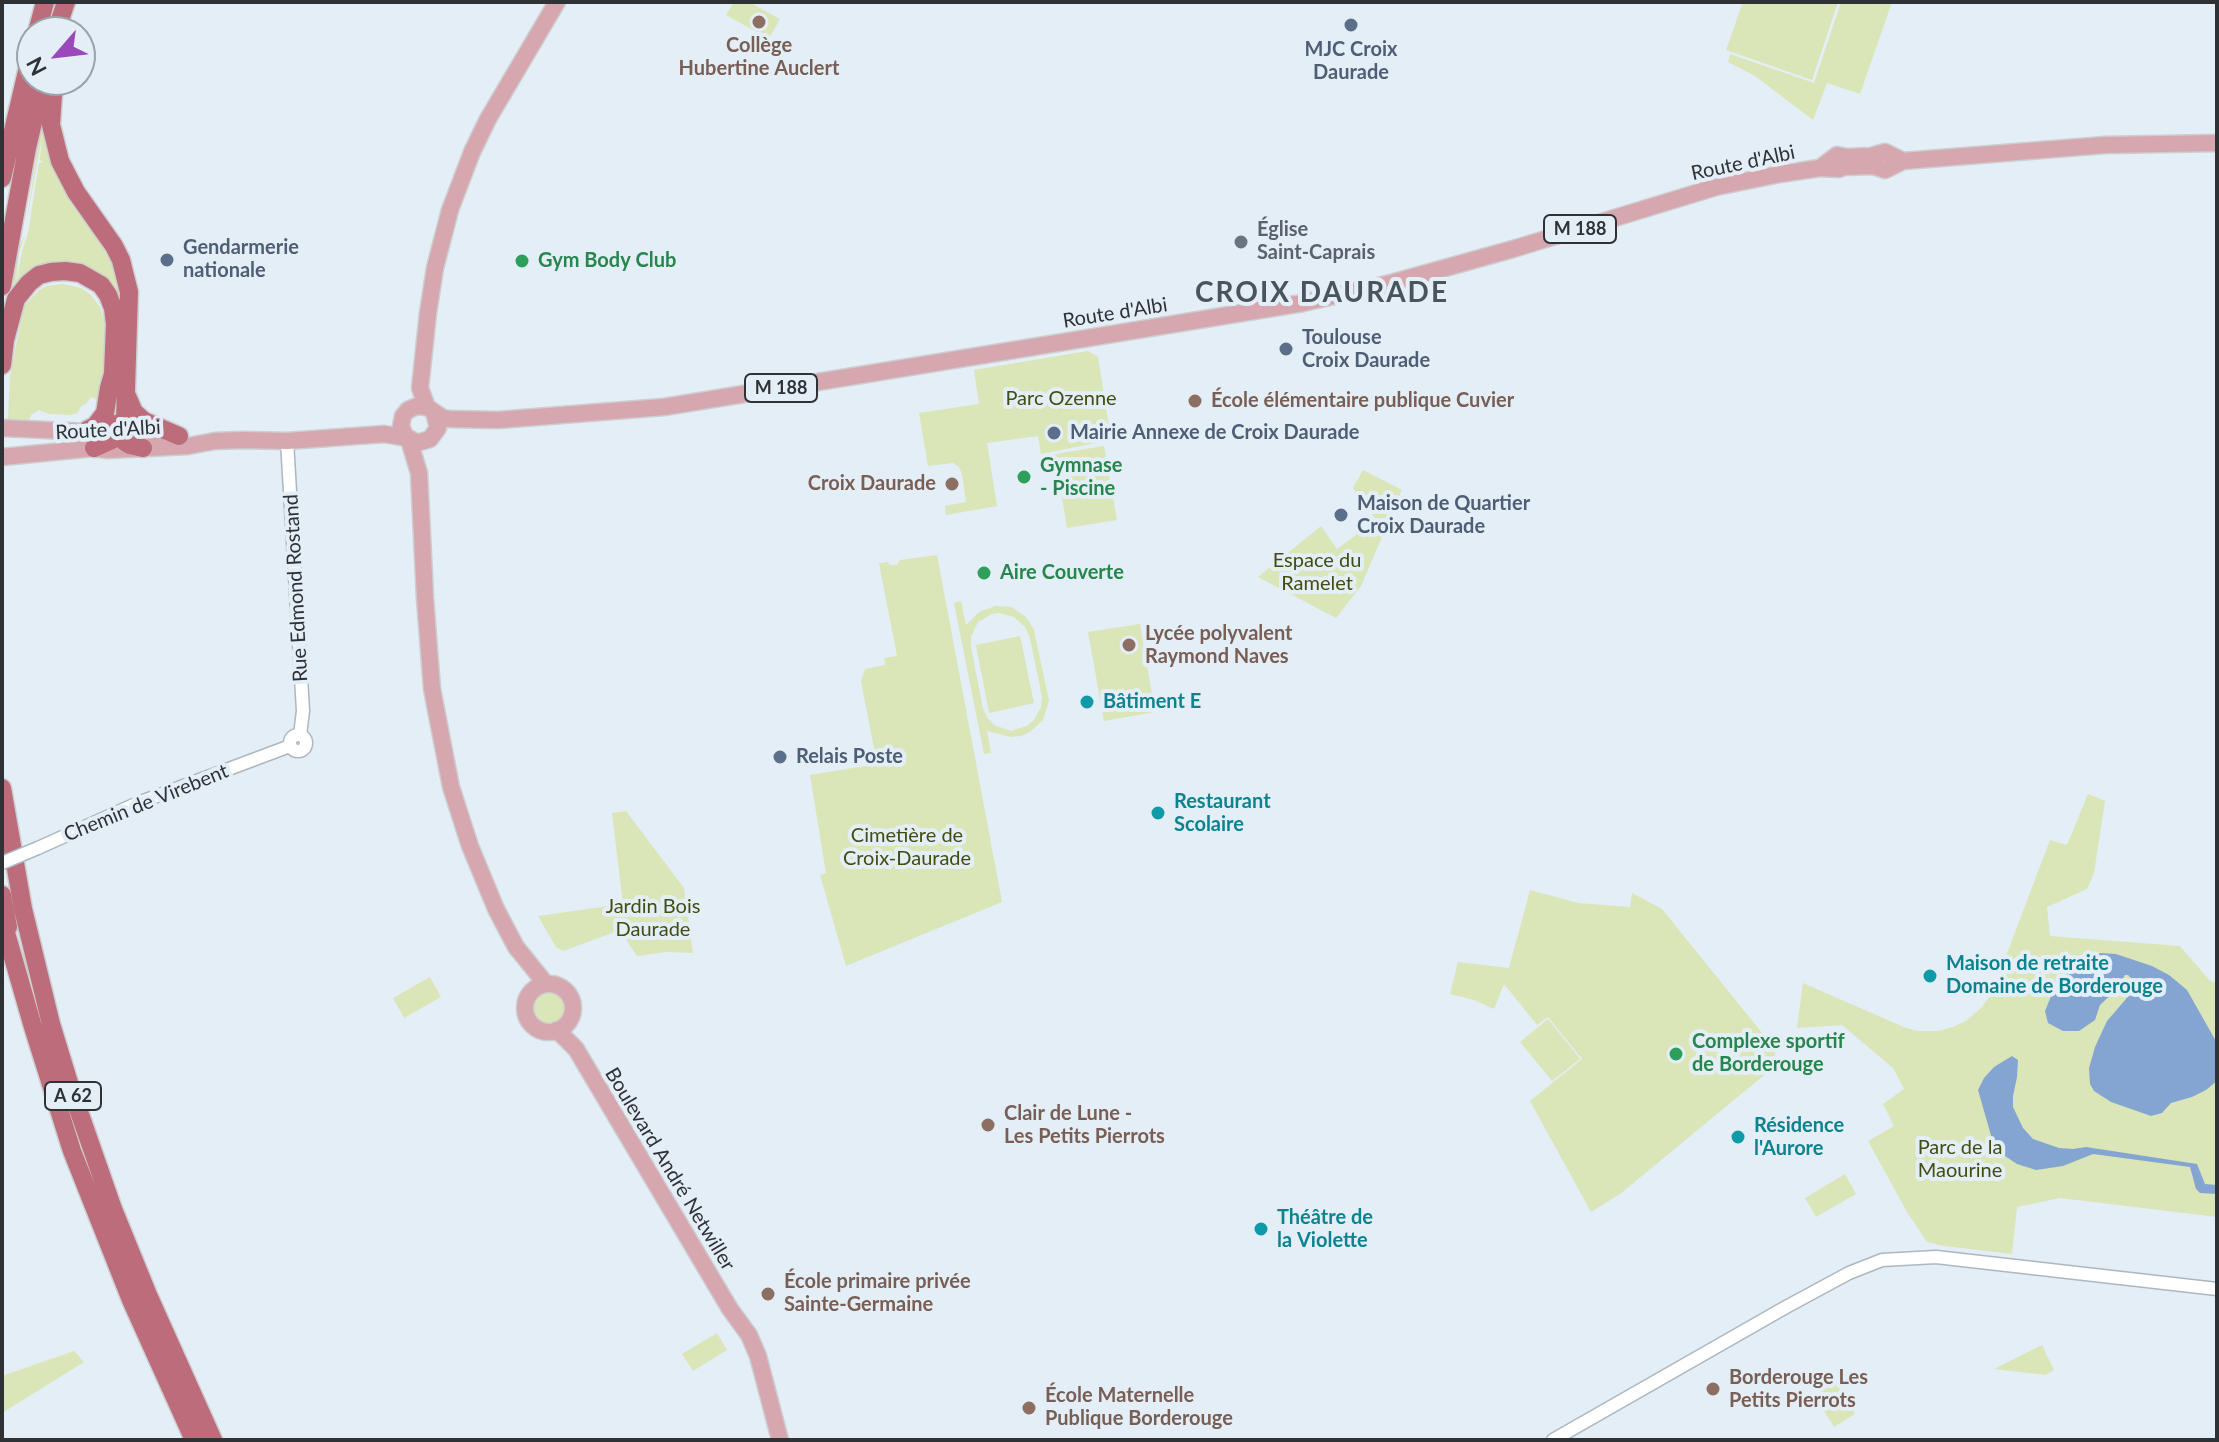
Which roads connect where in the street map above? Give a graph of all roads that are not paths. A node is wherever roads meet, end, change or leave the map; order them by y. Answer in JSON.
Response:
{"nodes":[{"id":1,"x":557,"y":2,"type":"edge"},
{"id":2,"x":16,"y":82,"type":"edge"},
{"id":3,"x":21,"y":96,"type":"edge"},
{"id":4,"x":39,"y":96,"type":"edge"},
{"id":5,"x":53,"y":96,"type":"edge"},
{"id":6,"x":2,"y":125,"type":"edge"},
{"id":7,"x":2217,"y":143,"type":"edge"},
{"id":8,"x":2,"y":178,"type":"edge"},
{"id":9,"x":2,"y":286,"type":"edge"},
{"id":10,"x":428,"y":313,"type":"junction"},
{"id":11,"x":2,"y":365,"type":"edge"},
{"id":12,"x":113,"y":374,"type":"junction"},
{"id":13,"x":127,"y":393,"type":"junction"},
{"id":14,"x":430,"y":410,"type":"junction"},
{"id":15,"x":404,"y":414,"type":"junction"},
{"id":16,"x":498,"y":420,"type":"junction"},
{"id":17,"x":10,"y":428,"type":"edge"},
{"id":18,"x":120,"y":433,"type":"junction"},
{"id":19,"x":179,"y":436,"type":"junction"},
{"id":20,"x":432,"y":438,"type":"junction"},
{"id":21,"x":90,"y":439,"type":"junction"},
{"id":22,"x":408,"y":439,"type":"junction"},
{"id":23,"x":243,"y":440,"type":"junction"},
{"id":24,"x":215,"y":441,"type":"junction"},
{"id":25,"x":287,"y":441,"type":"junction"},
{"id":26,"x":143,"y":448,"type":"junction"},
{"id":27,"x":9,"y":456,"type":"edge"},
{"id":28,"x":419,"y":473,"type":"junction"},
{"id":29,"x":290,"y":746,"type":"joint"},
{"id":30,"x":2,"y":788,"type":"edge"},
{"id":31,"x":2,"y":863,"type":"edge"},
{"id":32,"x":2,"y":895,"type":"edge"},
{"id":33,"x":2,"y":919,"type":"edge"},
{"id":34,"x":539,"y":987,"type":"junction"},
{"id":35,"x":27,"y":1004,"type":"junction"},
{"id":36,"x":563,"y":1025,"type":"junction"},
{"id":37,"x":2217,"y":1289,"type":"edge"},
{"id":38,"x":730,"y":1309,"type":"junction"},
{"id":39,"x":194,"y":1440,"type":"edge"},
{"id":40,"x":216,"y":1440,"type":"edge"},
{"id":41,"x":769,"y":1440,"type":"edge"},
{"id":42,"x":780,"y":1440,"type":"edge"},
{"id":43,"x":1553,"y":1440,"type":"edge"}],
"edges":[{"from":1,"to":10,"type":"main road"},
{"from":2,"to":6,"type":"highway"},
{"from":3,"to":8,"type":"highway"},
{"from":4,"to":9,"type":"highway"},
{"from":5,"to":13,"type":"highway"},
{"from":7,"to":16,"type":"main road","name":"Route d'Albi","number":"M 188"},
{"from":10,"to":14,"type":"main road"},
{"from":10,"to":15,"type":"main road"},
{"from":11,"to":12,"type":"highway"},
{"from":12,"to":18,"type":"highway"},
{"from":12,"to":21,"type":"highway"},
{"from":13,"to":18,"type":"highway"},
{"from":13,"to":19,"type":"highway"},
{"from":14,"to":15,"type":"main road"},
{"from":14,"to":16,"type":"main road","name":"Route d'Albi","number":"M 188"},
{"from":14,"to":20,"type":"main road"},
{"from":15,"to":22,"type":"main road"},
{"from":15,"to":23,"type":"main road","name":"Route d'Albi"},
{"from":16,"to":20,"type":"main road","name":"Route d'Albi","number":"M 188"},
{"from":17,"to":21,"type":"main road","name":"Route d'Albi"},
{"from":18,"to":19,"type":"main road","name":"Route d'Albi"},
{"from":18,"to":21,"type":"highway"},
{"from":18,"to":26,"type":"highway"},
{"from":19,"to":24,"type":"main road","name":"Route d'Albi"},
{"from":20,"to":22,"type":"main road"},
{"from":20,"to":28,"type":"main road"},
{"from":21,"to":26,"type":"main road","name":"Route d'Albi"},
{"from":21,"to":27,"type":"main road","name":"Route d'Albi"},
{"from":22,"to":25,"type":"main road","name":"Route d'Albi"},
{"from":22,"to":28,"type":"main road"},
{"from":23,"to":24,"type":"main road","name":"Route d'Albi"},
{"from":23,"to":25,"type":"main road","name":"Route d'Albi"},
{"from":24,"to":26,"type":"main road","name":"Route d'Albi"},
{"from":25,"to":29,"type":"street","name":"Rue Edmond Rostand"},
{"from":28,"to":34,"type":"main road"},
{"from":29,"to":31,"type":"street","name":"Chemin de Virebent","bridge":true},
{"from":30,"to":40,"type":"highway","number":"A 62"},
{"from":32,"to":35,"type":"highway","number":"A 62"},
{"from":33,"to":35,"type":"highway"},
{"from":34,"to":36,"type":"main road"},
{"from":34,"to":36,"type":"main road"},
{"from":35,"to":39,"type":"highway","number":"A 62"},
{"from":36,"to":38,"type":"main road","name":"Boulevard André Netwiller"},
{"from":37,"to":43,"type":"street"},
{"from":38,"to":41,"type":"main road","name":"Boulevard André Netwiller"},
{"from":38,"to":42,"type":"main road","name":"Boulevard André Netwiller"}]}
